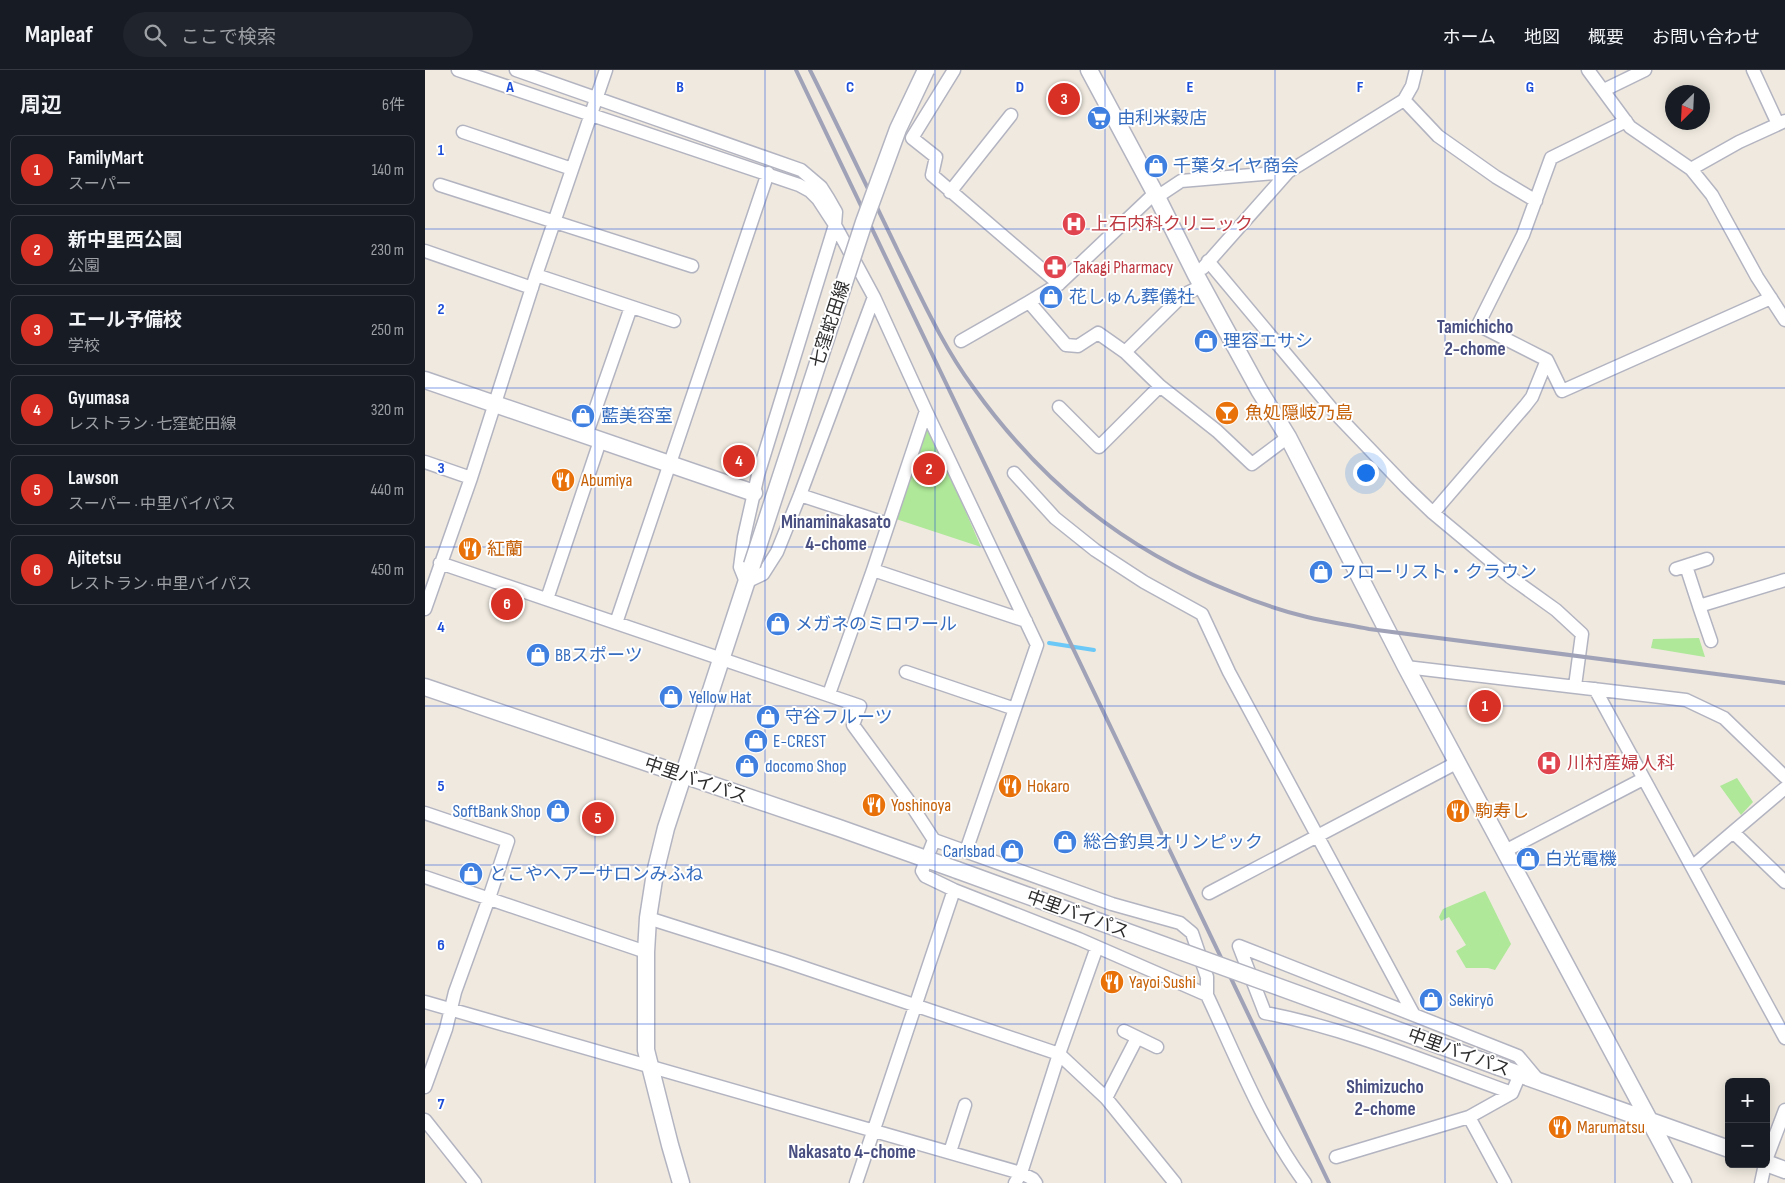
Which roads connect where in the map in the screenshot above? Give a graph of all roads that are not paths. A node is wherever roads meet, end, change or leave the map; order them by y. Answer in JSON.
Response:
{"nodes":[{"id":1,"x":458,"y":70,"type":"edge"},
{"id":2,"x":515,"y":70,"type":"edge"},
{"id":3,"x":606,"y":70,"type":"edge"},
{"id":4,"x":919,"y":70,"type":"edge"},
{"id":5,"x":926,"y":70,"type":"edge"},
{"id":6,"x":954,"y":70,"type":"edge"},
{"id":7,"x":1089,"y":70,"type":"edge"},
{"id":8,"x":1416,"y":70,"type":"edge"},
{"id":9,"x":1588,"y":70,"type":"edge"},
{"id":10,"x":1645,"y":70,"type":"edge"},
{"id":11,"x":1753,"y":70,"type":"edge"},
{"id":12,"x":1604,"y":90,"type":"junction"},
{"id":13,"x":940,"y":92,"type":"junction"},
{"id":14,"x":596,"y":97,"type":"junction"},
{"id":15,"x":1404,"y":100,"type":"junction"},
{"id":16,"x":590,"y":114,"type":"junction"},
{"id":17,"x":1011,"y":115,"type":"dead end"},
{"id":18,"x":1626,"y":121,"type":"junction"},
{"id":19,"x":1782,"y":123,"type":"edge"},
{"id":20,"x":463,"y":132,"type":"dead end"},
{"id":21,"x":572,"y":169,"type":"junction"},
{"id":22,"x":1691,"y":169,"type":"junction"},
{"id":23,"x":1287,"y":172,"type":"junction"},
{"id":24,"x":768,"y":174,"type":"junction"},
{"id":25,"x":440,"y":185,"type":"dead end"},
{"id":26,"x":950,"y":192,"type":"junction"},
{"id":27,"x":1156,"y":195,"type":"junction"},
{"id":28,"x":1536,"y":201,"type":"junction"},
{"id":29,"x":554,"y":221,"type":"junction"},
{"id":30,"x":835,"y":225,"type":"junction"},
{"id":31,"x":425,"y":251,"type":"edge"},
{"id":32,"x":1208,"y":261,"type":"junction"},
{"id":33,"x":692,"y":266,"type":"dead end"},
{"id":34,"x":536,"y":275,"type":"junction"},
{"id":35,"x":1199,"y":281,"type":"junction"},
{"id":36,"x":1059,"y":284,"type":"junction"},
{"id":37,"x":532,"y":288,"type":"junction"},
{"id":38,"x":874,"y":297,"type":"junction"},
{"id":39,"x":1771,"y":298,"type":"junction"},
{"id":40,"x":1029,"y":302,"type":"junction"},
{"id":41,"x":631,"y":307,"type":"junction"},
{"id":42,"x":1785,"y":320,"type":"edge"},
{"id":43,"x":674,"y":321,"type":"dead end"},
{"id":44,"x":961,"y":341,"type":"dead end"},
{"id":45,"x":1125,"y":352,"type":"junction"},
{"id":46,"x":1547,"y":360,"type":"junction"},
{"id":47,"x":425,"y":380,"type":"edge"},
{"id":48,"x":1160,"y":386,"type":"junction"},
{"id":49,"x":494,"y":403,"type":"junction"},
{"id":50,"x":1059,"y":407,"type":"dead end"},
{"id":51,"x":926,"y":411,"type":"junction"},
{"id":52,"x":1288,"y":437,"type":"junction"},
{"id":53,"x":593,"y":438,"type":"junction"},
{"id":54,"x":425,"y":462,"type":"edge"},
{"id":55,"x":669,"y":464,"type":"junction"},
{"id":56,"x":1014,"y":473,"type":"dead end"},
{"id":57,"x":471,"y":478,"type":"junction"},
{"id":58,"x":754,"y":493,"type":"junction"},
{"id":59,"x":800,"y":495,"type":"junction"},
{"id":60,"x":1433,"y":513,"type":"junction"},
{"id":61,"x":888,"y":524,"type":"junction"},
{"id":62,"x":1707,"y":559,"type":"dead end"},
{"id":63,"x":440,"y":563,"type":"junction"},
{"id":64,"x":873,"y":570,"type":"junction"},
{"id":65,"x":1785,"y":580,"type":"edge"},
{"id":66,"x":746,"y":582,"type":"junction"},
{"id":67,"x":547,"y":599,"type":"junction"},
{"id":68,"x":1699,"y":606,"type":"junction"},
{"id":69,"x":425,"y":609,"type":"edge"},
{"id":70,"x":1026,"y":621,"type":"junction"},
{"id":71,"x":616,"y":623,"type":"junction"},
{"id":72,"x":1711,"y":641,"type":"dead end"},
{"id":73,"x":721,"y":658,"type":"junction"},
{"id":74,"x":1407,"y":667,"type":"junction"},
{"id":75,"x":906,"y":672,"type":"dead end"},
{"id":76,"x":1575,"y":686,"type":"junction"},
{"id":77,"x":425,"y":687,"type":"edge"},
{"id":78,"x":1595,"y":689,"type":"junction"},
{"id":79,"x":829,"y":694,"type":"junction"},
{"id":80,"x":1015,"y":709,"type":"junction"},
{"id":81,"x":1458,"y":762,"type":"junction"},
{"id":82,"x":684,"y":776,"type":"junction"},
{"id":83,"x":1785,"y":777,"type":"edge"},
{"id":84,"x":1643,"y":779,"type":"junction"},
{"id":85,"x":1785,"y":788,"type":"edge"},
{"id":86,"x":425,"y":813,"type":"edge"},
{"id":87,"x":1733,"y":832,"type":"junction"},
{"id":88,"x":1318,"y":835,"type":"junction"},
{"id":89,"x":933,"y":840,"type":"junction"},
{"id":90,"x":1505,"y":850,"type":"junction"},
{"id":91,"x":966,"y":851,"type":"junction"},
{"id":92,"x":926,"y":860,"type":"junction"},
{"id":93,"x":1692,"y":867,"type":"junction"},
{"id":94,"x":425,"y":877,"type":"edge"},
{"id":95,"x":1785,"y":882,"type":"edge"},
{"id":96,"x":954,"y":890,"type":"junction"},
{"id":97,"x":1209,"y":893,"type":"dead end"},
{"id":98,"x":489,"y":898,"type":"junction"},
{"id":99,"x":648,"y":918,"type":"junction"},
{"id":100,"x":1097,"y":947,"type":"junction"},
{"id":101,"x":645,"y":952,"type":"junction"},
{"id":102,"x":1207,"y":995,"type":"junction"},
{"id":103,"x":425,"y":1002,"type":"edge"},
{"id":104,"x":916,"y":1006,"type":"junction"},
{"id":105,"x":451,"y":1010,"type":"junction"},
{"id":106,"x":1414,"y":1015,"type":"junction"},
{"id":107,"x":1124,"y":1031,"type":"dead end"},
{"id":108,"x":1137,"y":1038,"type":"junction"},
{"id":109,"x":1785,"y":1038,"type":"edge"},
{"id":110,"x":1157,"y":1047,"type":"dead end"},
{"id":111,"x":1059,"y":1054,"type":"junction"},
{"id":112,"x":650,"y":1067,"type":"junction"},
{"id":113,"x":1520,"y":1074,"type":"junction"},
{"id":114,"x":1539,"y":1081,"type":"junction"},
{"id":115,"x":425,"y":1087,"type":"edge"},
{"id":116,"x":1512,"y":1093,"type":"junction"},
{"id":117,"x":1106,"y":1098,"type":"junction"},
{"id":118,"x":965,"y":1104,"type":"dead end"},
{"id":119,"x":1785,"y":1110,"type":"edge"},
{"id":120,"x":1469,"y":1117,"type":"junction"},
{"id":121,"x":425,"y":1120,"type":"edge"},
{"id":122,"x":1650,"y":1120,"type":"junction"},
{"id":123,"x":873,"y":1130,"type":"junction"},
{"id":124,"x":1725,"y":1148,"type":"edge"},
{"id":125,"x":1770,"y":1151,"type":"edge"},
{"id":126,"x":950,"y":1152,"type":"junction"},
{"id":127,"x":1336,"y":1157,"type":"dead end"},
{"id":128,"x":1770,"y":1164,"type":"edge"},
{"id":129,"x":1765,"y":1168,"type":"edge"},
{"id":130,"x":1785,"y":1170,"type":"edge"},
{"id":131,"x":1018,"y":1178,"type":"edge"},
{"id":132,"x":475,"y":1183,"type":"edge"},
{"id":133,"x":681,"y":1183,"type":"edge"},
{"id":134,"x":856,"y":1183,"type":"edge"},
{"id":135,"x":1036,"y":1183,"type":"edge"},
{"id":136,"x":1175,"y":1183,"type":"edge"},
{"id":137,"x":1305,"y":1183,"type":"edge"},
{"id":138,"x":1505,"y":1183,"type":"edge"},
{"id":139,"x":1683,"y":1183,"type":"edge"},
{"id":140,"x":1761,"y":1183,"type":"edge"}],
"edges":[{"from":1,"to":16,"type":"street"},
{"from":2,"to":14,"type":"street"},
{"from":3,"to":14,"type":"street"},
{"from":4,"to":13,"type":"street"},
{"from":5,"to":66,"type":"street","name":"七窪蛇田線","bridge":true},
{"from":6,"to":13,"type":"street"},
{"from":7,"to":27,"type":"street"},
{"from":8,"to":15,"type":"street"},
{"from":9,"to":12,"type":"street"},
{"from":10,"to":12,"type":"street"},
{"from":11,"to":19,"type":"street"},
{"from":12,"to":18,"type":"street"},
{"from":13,"to":26,"type":"street"},
{"from":14,"to":16,"type":"street"},
{"from":14,"to":30,"type":"street"},
{"from":15,"to":23,"type":"street"},
{"from":15,"to":28,"type":"street"},
{"from":16,"to":21,"type":"street"},
{"from":16,"to":24,"type":"street"},
{"from":17,"to":26,"type":"street"},
{"from":18,"to":22,"type":"street"},
{"from":18,"to":28,"type":"street"},
{"from":19,"to":22,"type":"street"},
{"from":20,"to":21,"type":"street"},
{"from":21,"to":29,"type":"street"},
{"from":22,"to":39,"type":"street"},
{"from":23,"to":27,"type":"street"},
{"from":23,"to":32,"type":"street"},
{"from":24,"to":30,"type":"street"},
{"from":24,"to":55,"type":"street"},
{"from":25,"to":29,"type":"street"},
{"from":26,"to":36,"type":"street"},
{"from":27,"to":35,"type":"street"},
{"from":27,"to":36,"type":"street"},
{"from":28,"to":46,"type":"street"},
{"from":29,"to":33,"type":"street"},
{"from":29,"to":34,"type":"street"},
{"from":30,"to":38,"type":"street"},
{"from":30,"to":58,"type":"street"},
{"from":31,"to":37,"type":"street"},
{"from":32,"to":35,"type":"street"},
{"from":32,"to":60,"type":"street"},
{"from":34,"to":37,"type":"street"},
{"from":34,"to":41,"type":"street"},
{"from":35,"to":45,"type":"street"},
{"from":35,"to":52,"type":"street"},
{"from":36,"to":40,"type":"street"},
{"from":37,"to":49,"type":"street"},
{"from":38,"to":51,"type":"street"},
{"from":38,"to":59,"type":"street"},
{"from":39,"to":42,"type":"street"},
{"from":39,"to":46,"type":"street"},
{"from":40,"to":44,"type":"street"},
{"from":40,"to":45,"type":"street"},
{"from":41,"to":43,"type":"street"},
{"from":41,"to":53,"type":"street"},
{"from":45,"to":48,"type":"street"},
{"from":46,"to":60,"type":"street"},
{"from":47,"to":49,"type":"street"},
{"from":48,"to":50,"type":"street"},
{"from":48,"to":52,"type":"street"},
{"from":49,"to":53,"type":"street"},
{"from":49,"to":57,"type":"street"},
{"from":51,"to":61,"type":"street"},
{"from":51,"to":70,"type":"street"},
{"from":52,"to":74,"type":"street"},
{"from":53,"to":55,"type":"street"},
{"from":53,"to":67,"type":"street"},
{"from":54,"to":57,"type":"street"},
{"from":55,"to":58,"type":"street"},
{"from":55,"to":71,"type":"street"},
{"from":56,"to":88,"type":"street"},
{"from":57,"to":63,"type":"street"},
{"from":58,"to":66,"type":"street"},
{"from":59,"to":61,"type":"street"},
{"from":59,"to":66,"type":"street"},
{"from":60,"to":76,"type":"street"},
{"from":61,"to":64,"type":"street"},
{"from":62,"to":68,"type":"street"},
{"from":63,"to":67,"type":"street"},
{"from":63,"to":69,"type":"street"},
{"from":64,"to":70,"type":"street"},
{"from":64,"to":79,"type":"street"},
{"from":65,"to":68,"type":"street"},
{"from":66,"to":73,"type":"street","name":"七窪蛇田線"},
{"from":67,"to":71,"type":"street"},
{"from":68,"to":72,"type":"street"},
{"from":70,"to":80,"type":"street"},
{"from":71,"to":73,"type":"street"},
{"from":73,"to":79,"type":"street"},
{"from":73,"to":82,"type":"street","name":"七窪蛇田線"},
{"from":74,"to":76,"type":"street"},
{"from":74,"to":81,"type":"street"},
{"from":75,"to":80,"type":"street"},
{"from":76,"to":78,"type":"street"},
{"from":77,"to":82,"type":"street","name":"中里バイパス"},
{"from":78,"to":83,"type":"street"},
{"from":78,"to":84,"type":"street"},
{"from":79,"to":89,"type":"street"},
{"from":80,"to":91,"type":"street"},
{"from":81,"to":88,"type":"street"},
{"from":81,"to":90,"type":"street"},
{"from":82,"to":92,"type":"street","name":"中里バイパス"},
{"from":82,"to":99,"type":"street","name":"七窪蛇田線"},
{"from":84,"to":90,"type":"street"},
{"from":84,"to":93,"type":"street"},
{"from":85,"to":87,"type":"street"},
{"from":86,"to":98,"type":"street"},
{"from":87,"to":93,"type":"street"},
{"from":87,"to":95,"type":"street"},
{"from":88,"to":97,"type":"street"},
{"from":88,"to":106,"type":"street"},
{"from":89,"to":91,"type":"street"},
{"from":89,"to":92,"type":"street"},
{"from":90,"to":122,"type":"street"},
{"from":91,"to":102,"type":"street"},
{"from":92,"to":96,"type":"street"},
{"from":92,"to":113,"type":"street","name":"中里バイパス","bridge":true},
{"from":93,"to":109,"type":"street"},
{"from":94,"to":98,"type":"street"},
{"from":96,"to":100,"type":"street"},
{"from":96,"to":104,"type":"street"},
{"from":98,"to":101,"type":"street"},
{"from":98,"to":105,"type":"street"},
{"from":99,"to":101,"type":"street","name":"七窪蛇田線"},
{"from":99,"to":104,"type":"street"},
{"from":100,"to":102,"type":"street"},
{"from":100,"to":111,"type":"street"},
{"from":101,"to":112,"type":"street","name":"七窪蛇田線"},
{"from":102,"to":137,"type":"street"},
{"from":103,"to":105,"type":"street"},
{"from":104,"to":111,"type":"street"},
{"from":104,"to":123,"type":"street"},
{"from":105,"to":112,"type":"street"},
{"from":105,"to":115,"type":"street"},
{"from":106,"to":114,"type":"street"},
{"from":106,"to":116,"type":"street"},
{"from":107,"to":108,"type":"street"},
{"from":108,"to":110,"type":"street"},
{"from":108,"to":117,"type":"street"},
{"from":111,"to":117,"type":"street"},
{"from":111,"to":131,"type":"street"},
{"from":112,"to":123,"type":"street"},
{"from":112,"to":133,"type":"street","name":"七窪蛇田線"},
{"from":113,"to":114,"type":"street","name":"中里バイパス"},
{"from":113,"to":116,"type":"street"},
{"from":114,"to":122,"type":"street","name":"中里バイパス"},
{"from":116,"to":120,"type":"street"},
{"from":117,"to":136,"type":"street"},
{"from":118,"to":126,"type":"street"},
{"from":119,"to":125,"type":"street"},
{"from":120,"to":127,"type":"street"},
{"from":120,"to":138,"type":"street"},
{"from":121,"to":132,"type":"street"},
{"from":122,"to":124,"type":"street","name":"中里バイパス"},
{"from":122,"to":139,"type":"street"},
{"from":123,"to":126,"type":"street"},
{"from":123,"to":134,"type":"street"},
{"from":126,"to":131,"type":"street"},
{"from":128,"to":130,"type":"street"},
{"from":129,"to":140,"type":"street"},
{"from":131,"to":135,"type":"street"}]}
